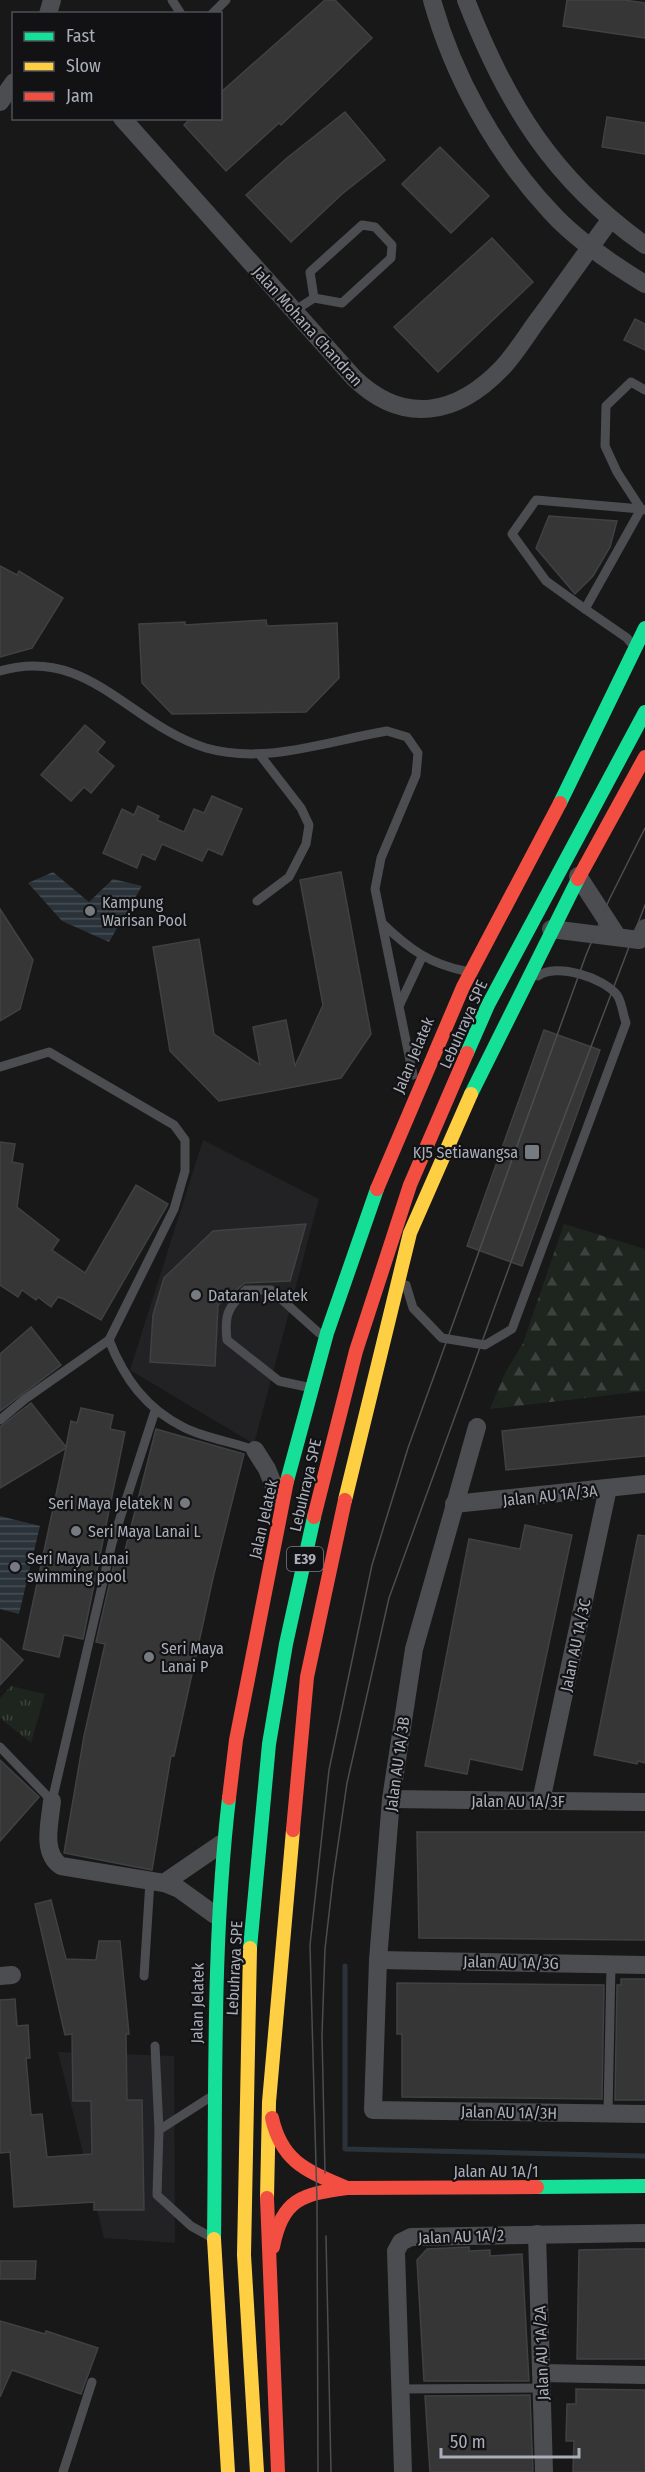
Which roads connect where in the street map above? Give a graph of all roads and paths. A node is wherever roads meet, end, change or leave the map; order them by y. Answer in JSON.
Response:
{"nodes":[{"id":1,"x":226,"y":0,"type":"edge"},
{"id":2,"x":432,"y":0,"type":"edge"},
{"id":3,"x":466,"y":0,"type":"edge"},
{"id":4,"x":214,"y":12,"type":"edge"},
{"id":5,"x":12,"y":85,"type":"edge"},
{"id":6,"x":0,"y":102,"type":"edge"},
{"id":7,"x":124,"y":120,"type":"edge"},
{"id":8,"x":610,"y":220,"type":"junction"},
{"id":9,"x":645,"y":245,"type":"edge"},
{"id":10,"x":591,"y":247,"type":"junction"},
{"id":11,"x":645,"y":284,"type":"edge"},
{"id":12,"x":314,"y":298,"type":"junction"},
{"id":13,"x":294,"y":310,"type":"junction"},
{"id":14,"x":645,"y":390,"type":"edge"},
{"id":15,"x":643,"y":510,"type":"edge"},
{"id":16,"x":585,"y":609,"type":"junction"},
{"id":17,"x":645,"y":628,"type":"edge"},
{"id":18,"x":642,"y":652,"type":"edge"},
{"id":19,"x":0,"y":671,"type":"edge"},
{"id":20,"x":645,"y":712,"type":"edge"},
{"id":21,"x":260,"y":754,"type":"junction"},
{"id":22,"x":645,"y":757,"type":"edge"},
{"id":23,"x":578,"y":876,"type":"junction"},
{"id":24,"x":257,"y":901,"type":"dead end"},
{"id":25,"x":383,"y":924,"type":"junction"},
{"id":26,"x":551,"y":930,"type":"junction"},
{"id":27,"x":617,"y":936,"type":"junction"},
{"id":28,"x":643,"y":938,"type":"edge"},
{"id":29,"x":422,"y":957,"type":"junction"},
{"id":30,"x":466,"y":971,"type":"junction"},
{"id":31,"x":524,"y":987,"type":"junction"},
{"id":32,"x":400,"y":1004,"type":"junction"},
{"id":33,"x":0,"y":1067,"type":"edge"},
{"id":34,"x":414,"y":1092,"type":"junction"},
{"id":35,"x":402,"y":1268,"type":"junction"},
{"id":36,"x":109,"y":1340,"type":"junction"},
{"id":37,"x":327,"y":1341,"type":"junction"},
{"id":38,"x":311,"y":1388,"type":"junction"},
{"id":39,"x":155,"y":1411,"type":"junction"},
{"id":40,"x":0,"y":1420,"type":"edge"},
{"id":41,"x":477,"y":1427,"type":"dead end"},
{"id":42,"x":297,"y":1444,"type":"junction"},
{"id":43,"x":255,"y":1450,"type":"junction"},
{"id":44,"x":645,"y":1484,"type":"edge"},
{"id":45,"x":608,"y":1488,"type":"junction"},
{"id":46,"x":454,"y":1504,"type":"junction"},
{"id":47,"x":283,"y":1510,"type":"junction"},
{"id":48,"x":0,"y":1747,"type":"edge"},
{"id":49,"x":392,"y":1799,"type":"junction"},
{"id":50,"x":52,"y":1801,"type":"junction"},
{"id":51,"x":541,"y":1801,"type":"junction"},
{"id":52,"x":645,"y":1802,"type":"edge"},
{"id":53,"x":221,"y":1844,"type":"junction"},
{"id":54,"x":157,"y":1882,"type":"junction"},
{"id":55,"x":215,"y":1915,"type":"junction"},
{"id":56,"x":378,"y":1960,"type":"junction"},
{"id":57,"x":611,"y":1964,"type":"junction"},
{"id":58,"x":645,"y":1965,"type":"edge"},
{"id":59,"x":144,"y":1976,"type":"dead end"},
{"id":60,"x":155,"y":2046,"type":"dead end"},
{"id":61,"x":212,"y":2096,"type":"junction"},
{"id":62,"x":269,"y":2102,"type":"junction"},
{"id":63,"x":373,"y":2110,"type":"joint"},
{"id":64,"x":608,"y":2113,"type":"junction"},
{"id":65,"x":645,"y":2114,"type":"edge"},
{"id":66,"x":159,"y":2130,"type":"junction"},
{"id":67,"x":645,"y":2186,"type":"edge"},
{"id":68,"x":347,"y":2188,"type":"junction"},
{"id":69,"x":267,"y":2195,"type":"junction"},
{"id":70,"x":645,"y":2233,"type":"edge"},
{"id":71,"x":537,"y":2234,"type":"junction"},
{"id":72,"x":211,"y":2237,"type":"junction"},
{"id":73,"x":270,"y":2278,"type":"junction"},
{"id":74,"x":645,"y":2375,"type":"edge"},
{"id":75,"x":541,"y":2380,"type":"junction"},
{"id":76,"x":92,"y":2382,"type":"dead end"},
{"id":77,"x":400,"y":2389,"type":"junction"},
{"id":78,"x":63,"y":2472,"type":"edge"},
{"id":79,"x":223,"y":2472,"type":"edge"},
{"id":80,"x":228,"y":2472,"type":"edge"},
{"id":81,"x":257,"y":2472,"type":"edge"},
{"id":82,"x":279,"y":2472,"type":"edge"},
{"id":83,"x":403,"y":2472,"type":"edge"},
{"id":84,"x":544,"y":2472,"type":"edge"}],
"edges":[{"from":1,"to":4,"type":"lane"},
{"from":2,"to":10,"type":"street"},
{"from":3,"to":8,"type":"street"},
{"from":5,"to":6,"type":"street"},
{"from":7,"to":13,"type":"street","name":"Jalan Mohana Chandran"},
{"from":8,"to":9,"type":"street"},
{"from":8,"to":10,"type":"street","name":"Jalan Mohana Chandran"},
{"from":10,"to":11,"type":"street"},
{"from":10,"to":13,"type":"street","name":"Jalan Mohana Chandran"},
{"from":12,"to":12,"type":"lane"},
{"from":12,"to":13,"type":"lane"},
{"from":14,"to":15,"type":"lane"},
{"from":15,"to":16,"type":"lane"},
{"from":15,"to":16,"type":"lane"},
{"from":16,"to":18,"type":"lane"},
{"from":17,"to":80,"type":"main road","name":"Lebuhraya SPE","number":"E39","bridge":true},
{"from":18,"to":30,"type":"main road","name":"Jalan Jelatek"},
{"from":19,"to":21,"type":"lane"},
{"from":20,"to":81,"type":"main road","name":"Lebuhraya SPE","number":"E39","bridge":true},
{"from":21,"to":24,"type":"lane"},
{"from":21,"to":25,"type":"lane"},
{"from":22,"to":23,"type":"main road"},
{"from":23,"to":26,"type":"main road"},
{"from":23,"to":27,"type":"street"},
{"from":25,"to":29,"type":"lane"},
{"from":25,"to":32,"type":"lane"},
{"from":26,"to":27,"type":"street"},
{"from":26,"to":31,"type":"main road"},
{"from":27,"to":28,"type":"street"},
{"from":29,"to":30,"type":"lane"},
{"from":29,"to":32,"type":"lane"},
{"from":30,"to":34,"type":"main road","name":"Jalan Jelatek"},
{"from":31,"to":35,"type":"main road"},
{"from":31,"to":35,"type":"lane"},
{"from":32,"to":34,"type":"lane"},
{"from":33,"to":36,"type":"lane"},
{"from":34,"to":37,"type":"main road","name":"Jalan Jelatek"},
{"from":35,"to":62,"type":"main road"},
{"from":36,"to":39,"type":"lane"},
{"from":36,"to":40,"type":"lane"},
{"from":37,"to":38,"type":"main road","name":"Jalan Jelatek"},
{"from":37,"to":38,"type":"lane"},
{"from":38,"to":42,"type":"main road","name":"Jalan Jelatek"},
{"from":39,"to":43,"type":"lane"},
{"from":39,"to":50,"type":"lane"},
{"from":41,"to":46,"type":"street","name":"Jalan AU 1A/3B"},
{"from":42,"to":43,"type":"street"},
{"from":42,"to":47,"type":"main road","name":"Jalan Jelatek"},
{"from":43,"to":47,"type":"street"},
{"from":44,"to":45,"type":"street","name":"Jalan AU 1A/3A"},
{"from":45,"to":46,"type":"street","name":"Jalan AU 1A/3A"},
{"from":45,"to":51,"type":"street","name":"Jalan AU 1A/3C"},
{"from":46,"to":49,"type":"street","name":"Jalan AU 1A/3B"},
{"from":47,"to":53,"type":"main road","name":"Jalan Jelatek"},
{"from":48,"to":50,"type":"lane"},
{"from":49,"to":51,"type":"street","name":"Jalan AU 1A/3F"},
{"from":49,"to":56,"type":"street","name":"Jalan AU 1A/3B"},
{"from":50,"to":54,"type":"street"},
{"from":51,"to":52,"type":"street","name":"Jalan AU 1A/3F"},
{"from":53,"to":54,"type":"street"},
{"from":53,"to":55,"type":"main road","name":"Jalan Jelatek"},
{"from":54,"to":55,"type":"street"},
{"from":54,"to":59,"type":"lane"},
{"from":55,"to":61,"type":"main road","name":"Jalan Jelatek"},
{"from":56,"to":57,"type":"street","name":"Jalan AU 1A/3G"},
{"from":56,"to":63,"type":"street","name":"Jalan AU 1A/3B"},
{"from":57,"to":58,"type":"street","name":"Jalan AU 1A/3G"},
{"from":57,"to":64,"type":"lane"},
{"from":60,"to":66,"type":"lane"},
{"from":61,"to":66,"type":"lane"},
{"from":61,"to":72,"type":"main road","name":"Jalan Jelatek"},
{"from":62,"to":68,"type":"main road","name":"Jalan AU 1A/1"},
{"from":62,"to":69,"type":"main road"},
{"from":63,"to":64,"type":"street","name":"Jalan AU 1A/3H"},
{"from":64,"to":65,"type":"street","name":"Jalan AU 1A/3H"},
{"from":66,"to":72,"type":"lane"},
{"from":67,"to":68,"type":"main road","name":"Jalan AU 1A/1"},
{"from":68,"to":73,"type":"main road","name":"Jalan AU 1A/1"},
{"from":69,"to":72,"type":"main road"},
{"from":69,"to":73,"type":"main road"},
{"from":70,"to":71,"type":"street","name":"Jalan AU 1A/2"},
{"from":71,"to":75,"type":"street","name":"Jalan AU 1A/2A"},
{"from":71,"to":77,"type":"street","name":"Jalan AU 1A/2"},
{"from":72,"to":79,"type":"main road","name":"Jalan Jelatek"},
{"from":73,"to":82,"type":"main road"},
{"from":74,"to":75,"type":"street"},
{"from":75,"to":77,"type":"lane"},
{"from":75,"to":84,"type":"street","name":"Jalan AU 1A/2A"},
{"from":76,"to":78,"type":"lane"},
{"from":77,"to":83,"type":"street","name":"Jalan AU 1A/2"}]}
